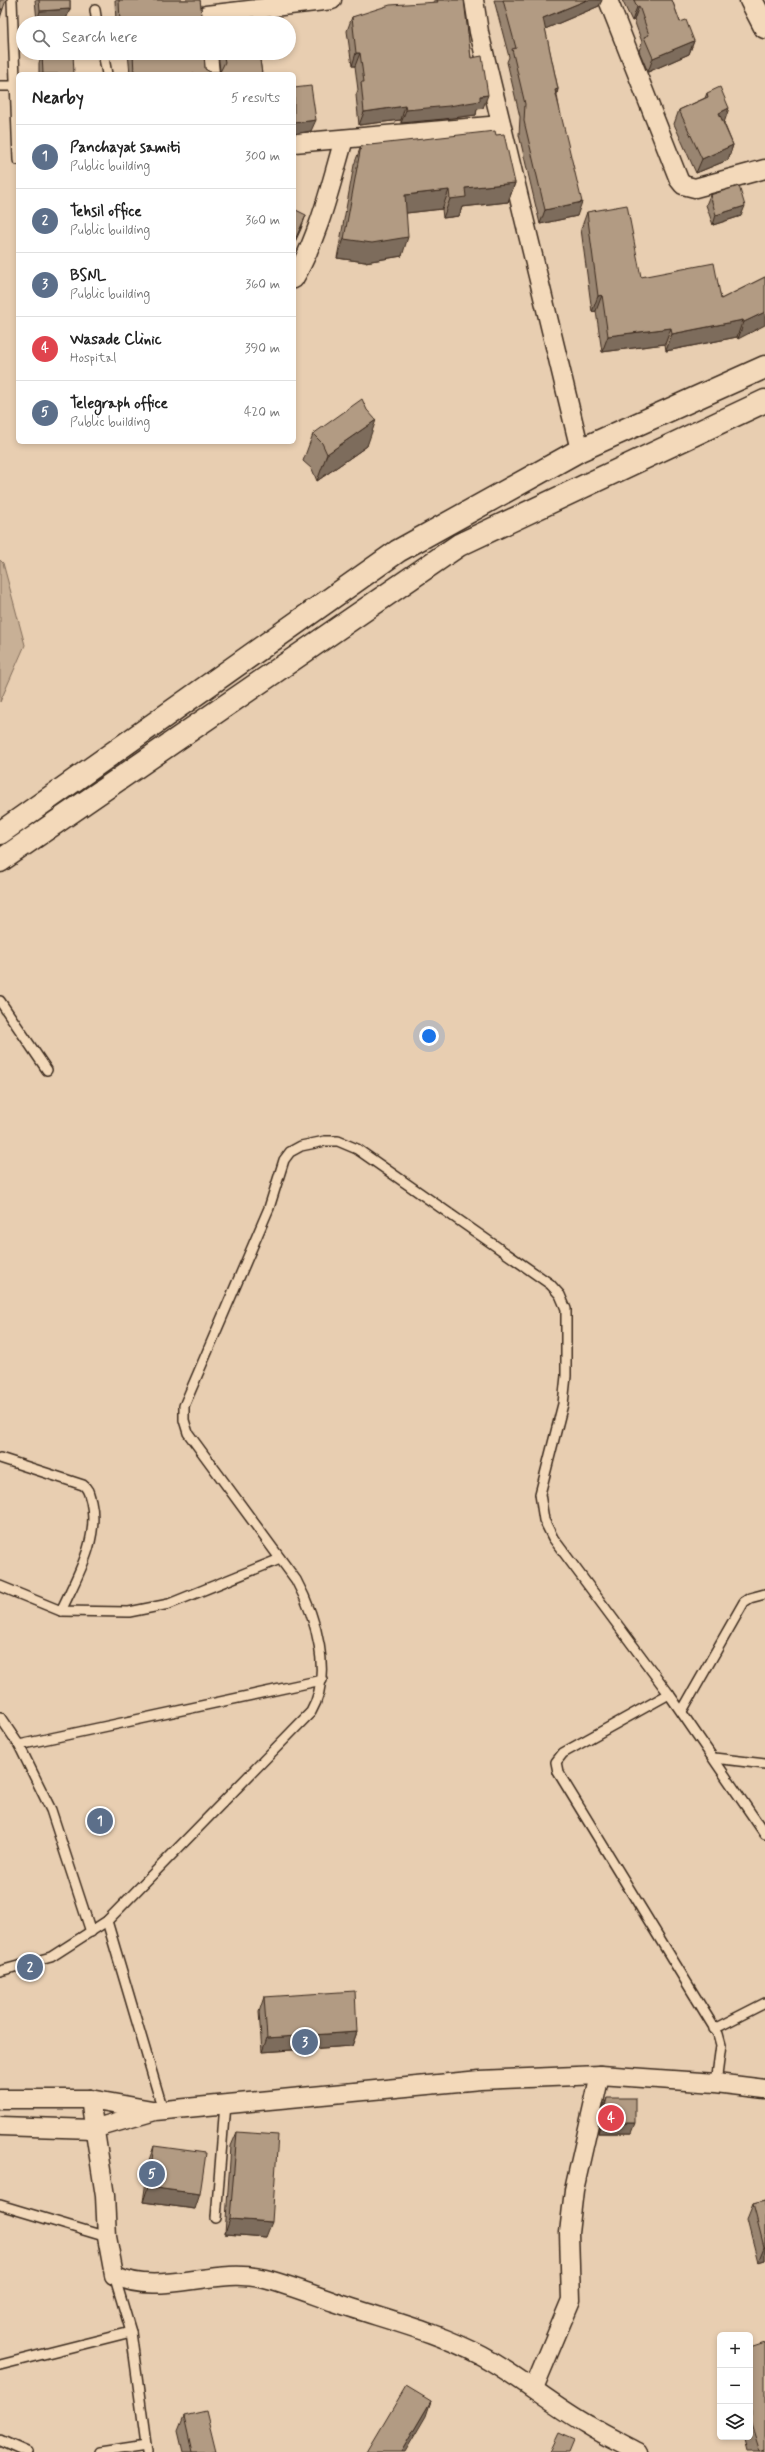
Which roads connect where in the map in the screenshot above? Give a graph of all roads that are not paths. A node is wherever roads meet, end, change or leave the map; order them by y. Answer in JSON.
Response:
{"nodes":[{"id":1,"x":12,"y":0,"type":"edge"},
{"id":2,"x":332,"y":0,"type":"edge"},
{"id":3,"x":474,"y":0,"type":"edge"},
{"id":4,"x":608,"y":0,"type":"edge"},
{"id":5,"x":751,"y":0,"type":"edge"},
{"id":6,"x":95,"y":10,"type":"dead end"},
{"id":7,"x":206,"y":13,"type":"edge"},
{"id":8,"x":96,"y":16,"type":"edge"},
{"id":9,"x":765,"y":27,"type":"edge"},
{"id":10,"x":104,"y":60,"type":"edge"},
{"id":11,"x":209,"y":60,"type":"edge"},
{"id":12,"x":107,"y":72,"type":"edge"},
{"id":13,"x":210,"y":72,"type":"edge"},
{"id":14,"x":0,"y":86,"type":"edge"},
{"id":15,"x":15,"y":86,"type":"junction"},
{"id":16,"x":16,"y":111,"type":"edge"},
{"id":17,"x":501,"y":126,"type":"junction"},
{"id":18,"x":344,"y":139,"type":"junction"},
{"id":19,"x":296,"y":143,"type":"edge"},
{"id":20,"x":765,"y":169,"type":"edge"},
{"id":21,"x":296,"y":275,"type":"edge"},
{"id":22,"x":765,"y":367,"type":"edge"},
{"id":23,"x":765,"y":401,"type":"edge"},
{"id":24,"x":580,"y":450,"type":"junction"},
{"id":25,"x":0,"y":833,"type":"edge"},
{"id":26,"x":0,"y":861,"type":"edge"},
{"id":27,"x":0,"y":1001,"type":"edge"},
{"id":28,"x":47,"y":1070,"type":"dead end"},
{"id":29,"x":0,"y":1458,"type":"edge"},
{"id":30,"x":280,"y":1559,"type":"junction"},
{"id":31,"x":0,"y":1586,"type":"edge"},
{"id":32,"x":765,"y":1594,"type":"edge"},
{"id":33,"x":61,"y":1611,"type":"junction"},
{"id":34,"x":322,"y":1680,"type":"junction"},
{"id":35,"x":669,"y":1694,"type":"junction"},
{"id":36,"x":682,"y":1711,"type":"junction"},
{"id":37,"x":0,"y":1717,"type":"edge"},
{"id":38,"x":19,"y":1745,"type":"junction"},
{"id":39,"x":714,"y":1758,"type":"junction"},
{"id":40,"x":765,"y":1764,"type":"edge"},
{"id":41,"x":765,"y":1834,"type":"edge"},
{"id":42,"x":107,"y":1920,"type":"junction"},
{"id":43,"x":91,"y":1932,"type":"junction"},
{"id":44,"x":0,"y":1971,"type":"edge"},
{"id":45,"x":765,"y":2003,"type":"edge"},
{"id":46,"x":714,"y":2029,"type":"junction"},
{"id":47,"x":600,"y":2075,"type":"junction"},
{"id":48,"x":716,"y":2083,"type":"junction"},
{"id":49,"x":765,"y":2089,"type":"edge"},
{"id":50,"x":0,"y":2099,"type":"edge"},
{"id":51,"x":90,"y":2099,"type":"junction"},
{"id":52,"x":226,"y":2104,"type":"junction"},
{"id":53,"x":159,"y":2110,"type":"junction"},
{"id":54,"x":0,"y":2126,"type":"edge"},
{"id":55,"x":94,"y":2129,"type":"junction"},
{"id":56,"x":0,"y":2204,"type":"edge"},
{"id":57,"x":216,"y":2218,"type":"dead end"},
{"id":58,"x":107,"y":2237,"type":"junction"},
{"id":59,"x":114,"y":2275,"type":"junction"},
{"id":60,"x":131,"y":2332,"type":"junction"},
{"id":61,"x":0,"y":2364,"type":"edge"},
{"id":62,"x":534,"y":2388,"type":"junction"},
{"id":63,"x":0,"y":2440,"type":"edge"},
{"id":64,"x":146,"y":2448,"type":"edge"},
{"id":65,"x":27,"y":2452,"type":"edge"},
{"id":66,"x":100,"y":2452,"type":"edge"},
{"id":67,"x":638,"y":2452,"type":"edge"}],
"edges":[{"from":1,"to":15,"type":"lane"},
{"from":2,"to":7,"type":"street"},
{"from":3,"to":17,"type":"street"},
{"from":4,"to":20,"type":"street"},
{"from":5,"to":9,"type":"main road"},
{"from":6,"to":8,"type":"lane"},
{"from":10,"to":12,"type":"lane"},
{"from":11,"to":13,"type":"street"},
{"from":14,"to":15,"type":"lane"},
{"from":15,"to":16,"type":"lane"},
{"from":17,"to":18,"type":"street"},
{"from":17,"to":24,"type":"street"},
{"from":18,"to":19,"type":"street"},
{"from":18,"to":21,"type":"street"},
{"from":22,"to":24,"type":"main road"},
{"from":23,"to":26,"type":"main road"},
{"from":24,"to":25,"type":"main road"},
{"from":27,"to":28,"type":"lane"},
{"from":29,"to":33,"type":"lane"},
{"from":30,"to":33,"type":"lane"},
{"from":30,"to":34,"type":"lane"},
{"from":30,"to":35,"type":"lane"},
{"from":31,"to":33,"type":"lane"},
{"from":32,"to":36,"type":"lane"},
{"from":34,"to":38,"type":"lane"},
{"from":34,"to":42,"type":"lane"},
{"from":35,"to":36,"type":"lane"},
{"from":35,"to":46,"type":"lane"},
{"from":36,"to":39,"type":"lane"},
{"from":37,"to":38,"type":"lane"},
{"from":38,"to":43,"type":"lane"},
{"from":39,"to":40,"type":"lane"},
{"from":39,"to":41,"type":"lane"},
{"from":42,"to":43,"type":"lane"},
{"from":42,"to":53,"type":"lane"},
{"from":43,"to":44,"type":"lane"},
{"from":45,"to":46,"type":"lane"},
{"from":46,"to":48,"type":"lane"},
{"from":47,"to":48,"type":"street"},
{"from":47,"to":52,"type":"street"},
{"from":47,"to":62,"type":"street"},
{"from":48,"to":49,"type":"street"},
{"from":50,"to":51,"type":"street"},
{"from":51,"to":53,"type":"street"},
{"from":51,"to":55,"type":"street"},
{"from":52,"to":53,"type":"street"},
{"from":52,"to":57,"type":"lane"},
{"from":53,"to":55,"type":"street"},
{"from":54,"to":55,"type":"street"},
{"from":55,"to":58,"type":"street"},
{"from":56,"to":58,"type":"lane"},
{"from":58,"to":59,"type":"street"},
{"from":59,"to":60,"type":"lane"},
{"from":59,"to":62,"type":"street"},
{"from":60,"to":61,"type":"lane"},
{"from":60,"to":64,"type":"lane"},
{"from":62,"to":67,"type":"street"},
{"from":63,"to":65,"type":"lane"},
{"from":64,"to":66,"type":"lane"}]}
